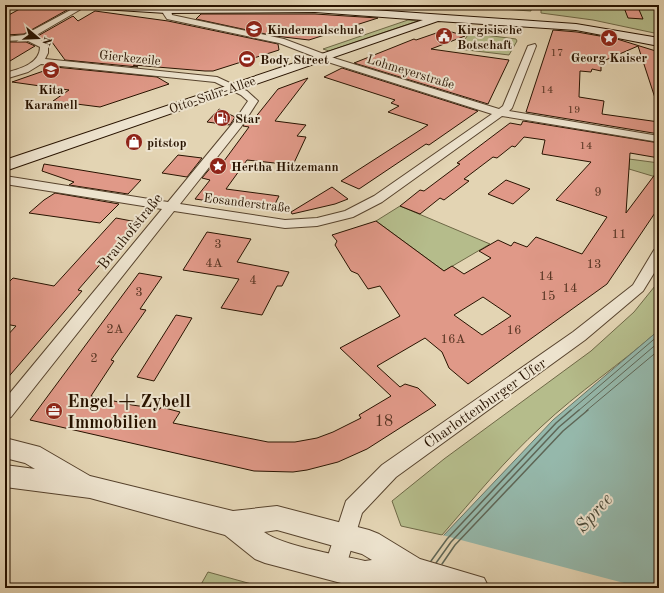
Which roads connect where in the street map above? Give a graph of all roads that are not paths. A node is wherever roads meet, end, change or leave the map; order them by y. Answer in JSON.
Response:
{"nodes":[{"id":1,"x":86,"y":5,"type":"edge"},
{"id":2,"x":140,"y":5,"type":"edge"},
{"id":3,"x":229,"y":5,"type":"edge"},
{"id":4,"x":338,"y":5,"type":"edge"},
{"id":5,"x":167,"y":8,"type":"junction"},
{"id":6,"x":420,"y":11,"type":"junction"},
{"id":7,"x":444,"y":12,"type":"junction"},
{"id":8,"x":383,"y":25,"type":"dead end"},
{"id":9,"x":27,"y":37,"type":"junction"},
{"id":10,"x":5,"y":38,"type":"edge"},
{"id":11,"x":659,"y":38,"type":"edge"},
{"id":12,"x":659,"y":42,"type":"edge"},
{"id":13,"x":532,"y":46,"type":"dead end"},
{"id":14,"x":307,"y":50,"type":"junction"},
{"id":15,"x":323,"y":50,"type":"junction"},
{"id":16,"x":287,"y":56,"type":"dead end"},
{"id":17,"x":39,"y":61,"type":"junction"},
{"id":18,"x":5,"y":76,"type":"edge"},
{"id":19,"x":218,"y":80,"type":"junction"},
{"id":20,"x":232,"y":81,"type":"junction"},
{"id":21,"x":500,"y":113,"type":"junction"},
{"id":22,"x":659,"y":138,"type":"edge"},
{"id":23,"x":5,"y":151,"type":"edge"},
{"id":24,"x":5,"y":166,"type":"edge"},
{"id":25,"x":5,"y":180,"type":"edge"},
{"id":26,"x":171,"y":207,"type":"junction"},
{"id":27,"x":659,"y":253,"type":"edge"},
{"id":28,"x":5,"y":412,"type":"edge"},
{"id":29,"x":5,"y":448,"type":"edge"},
{"id":30,"x":5,"y":476,"type":"edge"},
{"id":31,"x":90,"y":487,"type":"junction"},
{"id":32,"x":233,"y":524,"type":"junction"},
{"id":33,"x":344,"y":536,"type":"junction"},
{"id":34,"x":335,"y":568,"type":"junction"},
{"id":35,"x":414,"y":571,"type":"junction"},
{"id":36,"x":474,"y":588,"type":"edge"}],
"edges":[{"from":1,"to":5,"type":"main road"},
{"from":1,"to":9,"type":"street"},
{"from":2,"to":5,"type":"main road"},
{"from":3,"to":5,"type":"main road"},
{"from":4,"to":6,"type":"main road"},
{"from":5,"to":6,"type":"main road"},
{"from":5,"to":14,"type":"street"},
{"from":6,"to":7,"type":"main road"},
{"from":6,"to":8,"type":"main road"},
{"from":7,"to":11,"type":"main road"},
{"from":7,"to":12,"type":"main road"},
{"from":7,"to":15,"type":"main road","name":"Otto-Suhr-Allee"},
{"from":9,"to":10,"type":"street"},
{"from":9,"to":17,"type":"street"},
{"from":13,"to":21,"type":"street","name":"Eosanderstraße"},
{"from":14,"to":15,"type":"main road","name":"Otto-Suhr-Allee"},
{"from":14,"to":16,"type":"main road","name":"Otto-Suhr-Allee"},
{"from":15,"to":20,"type":"main road","name":"Otto-Suhr-Allee"},
{"from":15,"to":21,"type":"street","name":"Lohmeyerstraße"},
{"from":17,"to":18,"type":"street"},
{"from":17,"to":19,"type":"street","name":"Gierkezeile"},
{"from":19,"to":20,"type":"main road","name":"Otto-Suhr-Allee"},
{"from":19,"to":23,"type":"main road","name":"Otto-Suhr-Allee"},
{"from":20,"to":24,"type":"main road","name":"Otto-Suhr-Allee"},
{"from":20,"to":26,"type":"street","name":"Brauhofstraße"},
{"from":21,"to":22,"type":"street","name":"Lohmeyerstraße"},
{"from":21,"to":26,"type":"street","name":"Eosanderstraße"},
{"from":25,"to":26,"type":"street","name":"Eosanderstraße"},
{"from":26,"to":28,"type":"street","name":"Brauhofstraße"},
{"from":27,"to":33,"type":"street","name":"Charlottenburger Ufer"},
{"from":29,"to":31,"type":"street"},
{"from":30,"to":31,"type":"street"},
{"from":31,"to":32,"type":"street"},
{"from":32,"to":33,"type":"street"},
{"from":32,"to":34,"type":"street"},
{"from":33,"to":34,"type":"street","name":"Charlottenburger Ufer"},
{"from":33,"to":35,"type":"street"},
{"from":34,"to":35,"type":"street"},
{"from":35,"to":36,"type":"street"}]}
